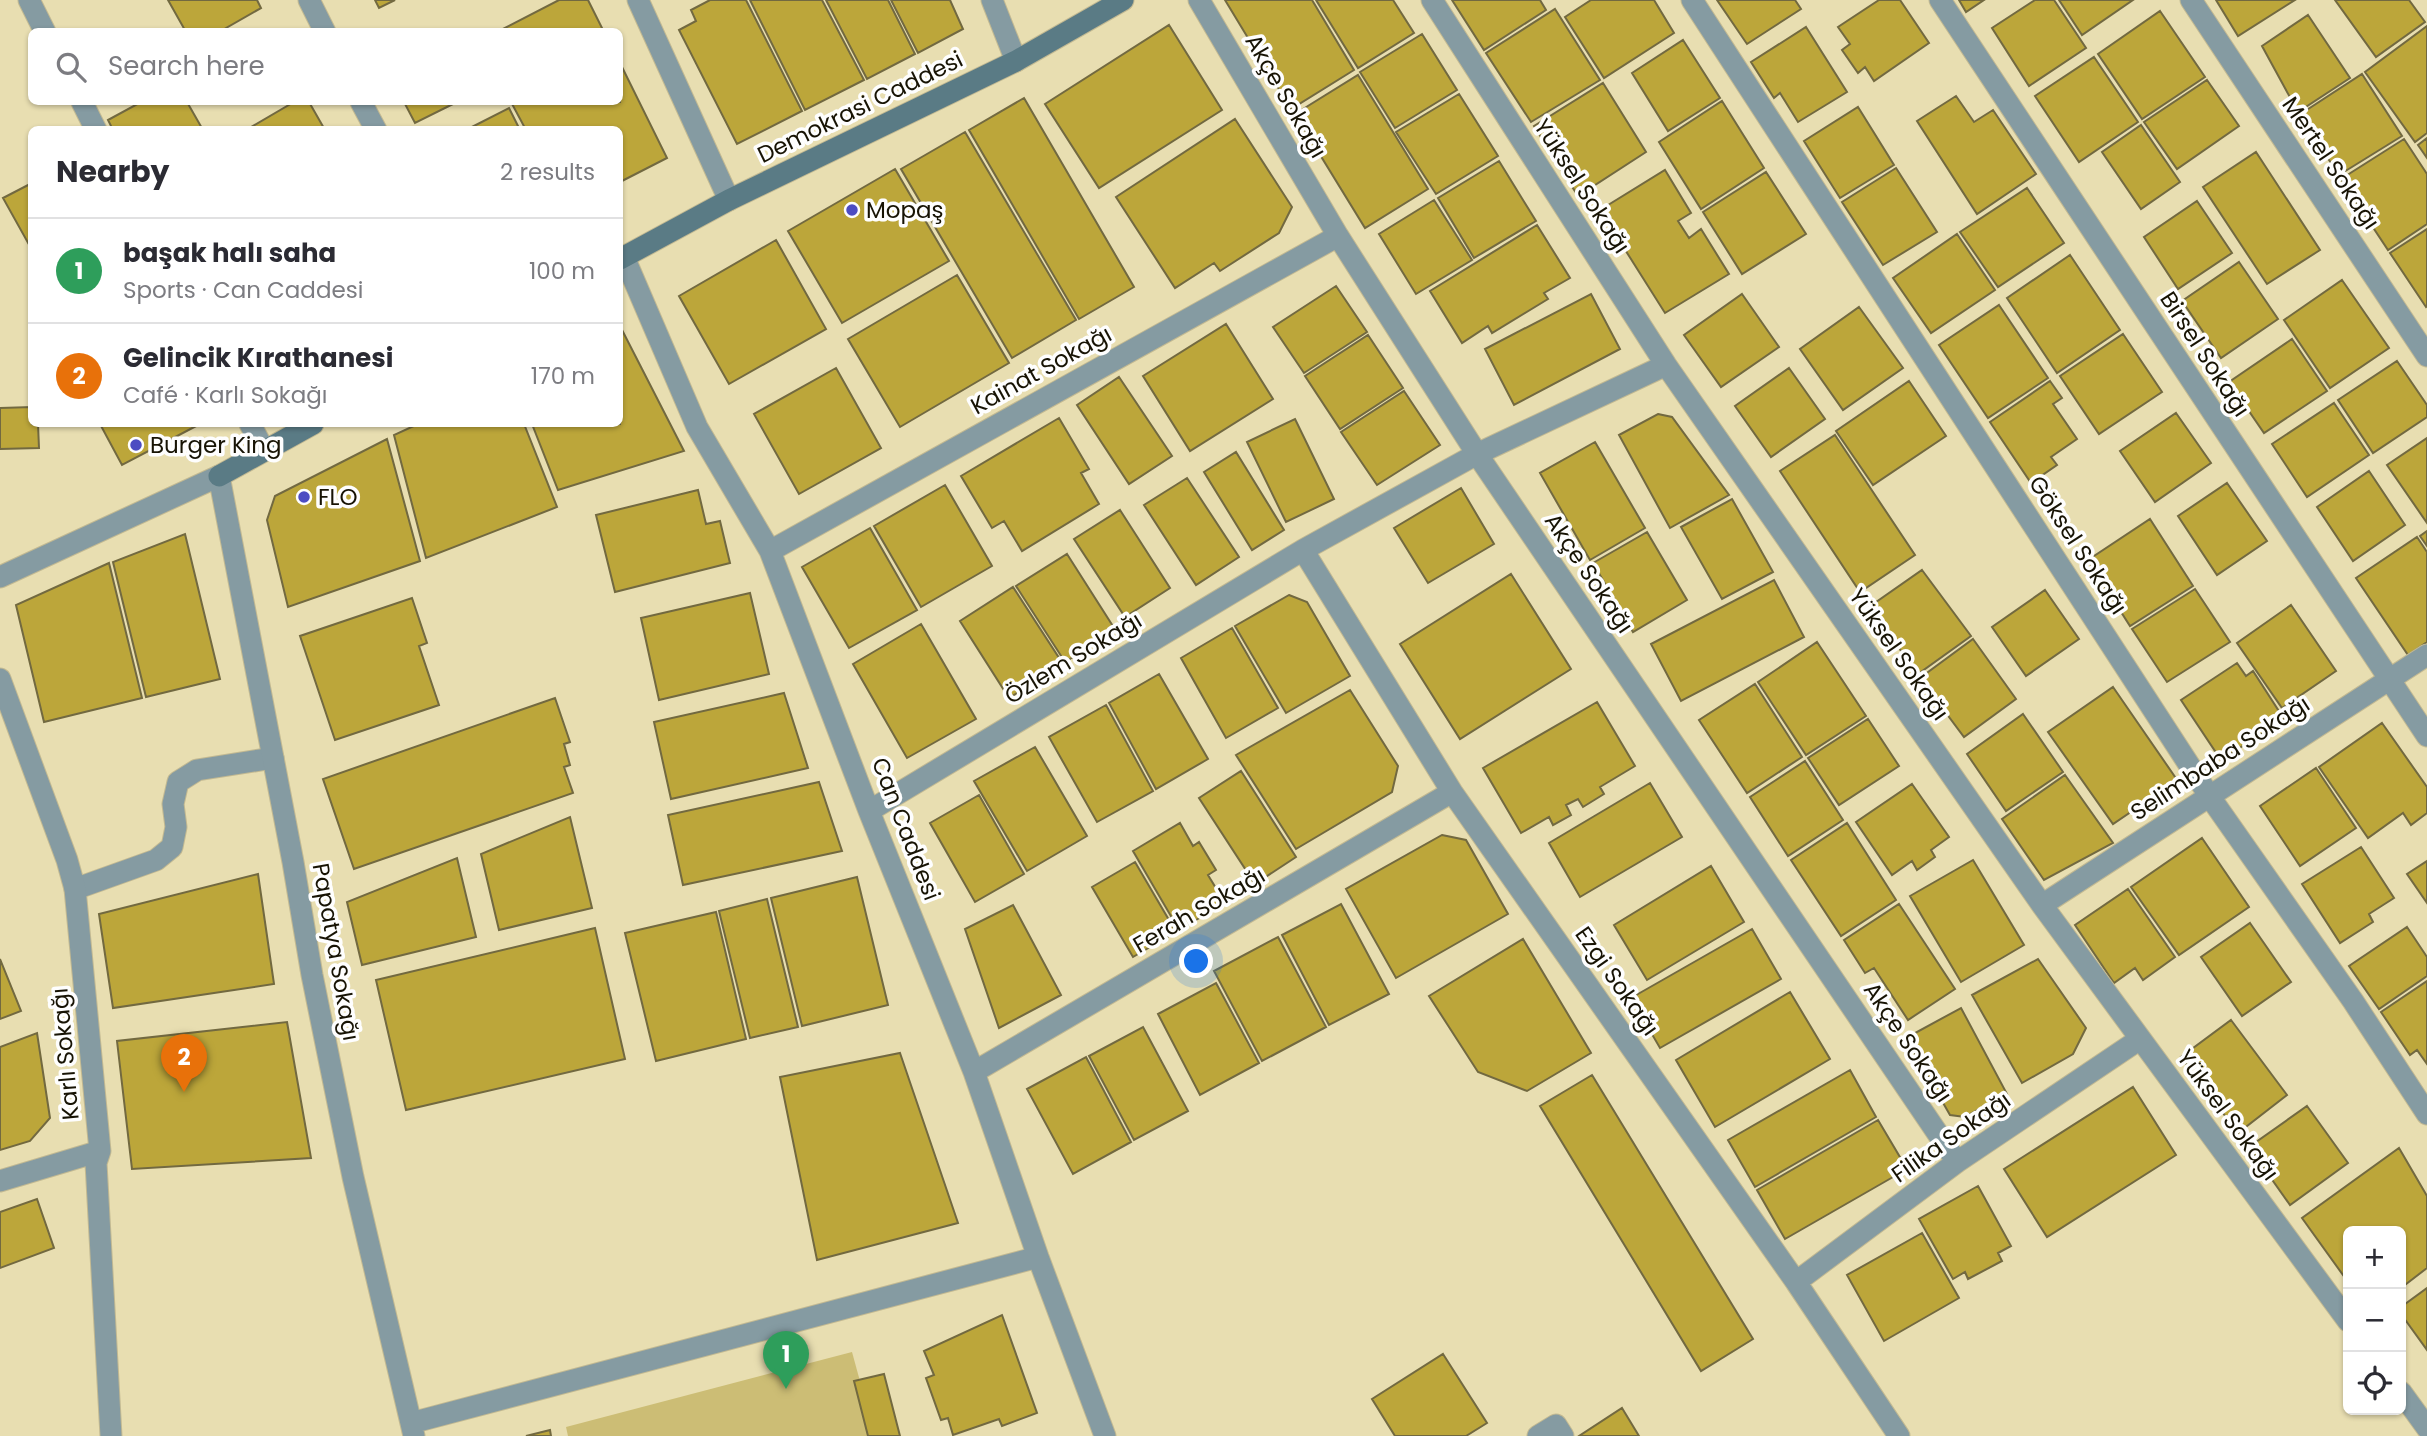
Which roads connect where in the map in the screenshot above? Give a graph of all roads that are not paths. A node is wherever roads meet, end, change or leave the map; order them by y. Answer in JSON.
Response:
{"nodes":[{"id":1,"x":29,"y":0,"type":"edge"},
{"id":2,"x":309,"y":0,"type":"edge"},
{"id":3,"x":638,"y":0,"type":"edge"},
{"id":4,"x":992,"y":0,"type":"edge"},
{"id":5,"x":1123,"y":0,"type":"edge"},
{"id":6,"x":1199,"y":0,"type":"edge"},
{"id":7,"x":1432,"y":0,"type":"edge"},
{"id":8,"x":1692,"y":0,"type":"edge"},
{"id":9,"x":1940,"y":0,"type":"edge"},
{"id":10,"x":2191,"y":0,"type":"edge"},
{"id":11,"x":43,"y":28,"type":"edge"},
{"id":12,"x":323,"y":28,"type":"edge"},
{"id":13,"x":1016,"y":61,"type":"junction"},
{"id":14,"x":84,"y":105,"type":"edge"},
{"id":15,"x":363,"y":105,"type":"edge"},
{"id":16,"x":94,"y":126,"type":"edge"},
{"id":17,"x":374,"y":126,"type":"edge"},
{"id":18,"x":729,"y":200,"type":"junction"},
{"id":19,"x":1338,"y":236,"type":"junction"},
{"id":20,"x":623,"y":257,"type":"edge"},
{"id":21,"x":623,"y":260,"type":"edge"},
{"id":22,"x":2427,"y":356,"type":"edge"},
{"id":23,"x":1666,"y":365,"type":"junction"},
{"id":24,"x":252,"y":427,"type":"edge"},
{"id":25,"x":307,"y":427,"type":"edge"},
{"id":26,"x":264,"y":450,"type":"junction"},
{"id":27,"x":1477,"y":454,"type":"junction"},
{"id":28,"x":219,"y":476,"type":"junction"},
{"id":29,"x":1303,"y":550,"type":"junction"},
{"id":30,"x":771,"y":551,"type":"junction"},
{"id":31,"x":0,"y":577,"type":"edge"},
{"id":32,"x":2427,"y":655,"type":"edge"},
{"id":33,"x":0,"y":679,"type":"edge"},
{"id":34,"x":2388,"y":680,"type":"junction"},
{"id":35,"x":2427,"y":736,"type":"edge"},
{"id":36,"x":273,"y":758,"type":"junction"},
{"id":37,"x":1452,"y":792,"type":"junction"},
{"id":38,"x":2210,"y":797,"type":"junction"},
{"id":39,"x":869,"y":811,"type":"junction"},
{"id":40,"x":75,"y":889,"type":"junction"},
{"id":41,"x":2042,"y":905,"type":"junction"},
{"id":42,"x":2140,"y":1039,"type":"junction"},
{"id":43,"x":974,"y":1072,"type":"junction"},
{"id":44,"x":2427,"y":1114,"type":"edge"},
{"id":45,"x":100,"y":1151,"type":"junction"},
{"id":46,"x":1957,"y":1162,"type":"junction"},
{"id":47,"x":0,"y":1181,"type":"edge"},
{"id":48,"x":1038,"y":1257,"type":"junction"},
{"id":49,"x":1796,"y":1282,"type":"junction"},
{"id":50,"x":2343,"y":1314,"type":"edge"},
{"id":51,"x":2406,"y":1399,"type":"edge"},
{"id":52,"x":2427,"y":1428,"type":"edge"},
{"id":53,"x":412,"y":1430,"type":"edge"},
{"id":54,"x":111,"y":1436,"type":"edge"},
{"id":55,"x":1105,"y":1436,"type":"edge"},
{"id":56,"x":1538,"y":1436,"type":"edge"},
{"id":57,"x":1563,"y":1436,"type":"edge"},
{"id":58,"x":1899,"y":1436,"type":"edge"}],
"edges":[{"from":1,"to":11,"type":"street"},
{"from":2,"to":12,"type":"street"},
{"from":3,"to":18,"type":"street"},
{"from":4,"to":13,"type":"street"},
{"from":5,"to":13,"type":"street","name":"Demokrasi Caddesi"},
{"from":6,"to":19,"type":"street","name":"Akçe Sokağı"},
{"from":7,"to":23,"type":"street","name":"Yüksel Sokağı"},
{"from":8,"to":38,"type":"street","name":"Göksel Sokağı"},
{"from":9,"to":34,"type":"street","name":"Birsel Sokağı"},
{"from":10,"to":22,"type":"street","name":"Mertel Sokağı"},
{"from":13,"to":18,"type":"street","name":"Demokrasi Caddesi"},
{"from":14,"to":16,"type":"street"},
{"from":15,"to":17,"type":"street"},
{"from":18,"to":20,"type":"street","name":"Demokrasi Caddesi"},
{"from":19,"to":27,"type":"street","name":"Akçe Sokağı"},
{"from":19,"to":30,"type":"street","name":"Kainat Sokağı"},
{"from":21,"to":30,"type":"street","name":"Can Caddesi"},
{"from":23,"to":27,"type":"street","name":"Özlem Sokağı"},
{"from":23,"to":41,"type":"street","name":"Yüksel Sokağı"},
{"from":24,"to":26,"type":"street"},
{"from":25,"to":26,"type":"street"},
{"from":26,"to":28,"type":"street"},
{"from":27,"to":29,"type":"street","name":"Özlem Sokağı"},
{"from":27,"to":46,"type":"street","name":"Akçe Sokağı"},
{"from":28,"to":31,"type":"street"},
{"from":28,"to":36,"type":"street","name":"Papatya Sokağı"},
{"from":29,"to":37,"type":"street","name":"Ezgi Sokağı"},
{"from":29,"to":39,"type":"street","name":"Özlem Sokağı"},
{"from":30,"to":39,"type":"street","name":"Can Caddesi"},
{"from":32,"to":34,"type":"street","name":"Selimbaba Sokağı"},
{"from":33,"to":40,"type":"street","name":"Karlı Sokağı"},
{"from":34,"to":35,"type":"street","name":"Birsel Sokağı"},
{"from":34,"to":38,"type":"street","name":"Selimbaba Sokağı"},
{"from":36,"to":40,"type":"street"},
{"from":36,"to":53,"type":"street","name":"Papatya Sokağı"},
{"from":37,"to":43,"type":"street","name":"Ferah Sokağı"},
{"from":37,"to":49,"type":"street","name":"Ezgi Sokağı"},
{"from":38,"to":41,"type":"street","name":"Selimbaba Sokağı"},
{"from":38,"to":44,"type":"street","name":"Göksel Sokağı"},
{"from":39,"to":43,"type":"street","name":"Can Caddesi"},
{"from":40,"to":45,"type":"street","name":"Karlı Sokağı"},
{"from":41,"to":42,"type":"street","name":"Yüksel Sokağı"},
{"from":42,"to":46,"type":"street","name":"Filika Sokağı"},
{"from":42,"to":50,"type":"street","name":"Yüksel Sokağı"},
{"from":43,"to":48,"type":"street","name":"Can Caddesi"},
{"from":45,"to":47,"type":"street"},
{"from":45,"to":54,"type":"street","name":"Karlı Sokağı"},
{"from":46,"to":49,"type":"street","name":"Filika Sokağı"},
{"from":48,"to":53,"type":"street"},
{"from":48,"to":55,"type":"street","name":"Can Caddesi"},
{"from":49,"to":58,"type":"street","name":"Ezgi Sokağı"},
{"from":51,"to":52,"type":"street"},
{"from":56,"to":57,"type":"street"}]}
